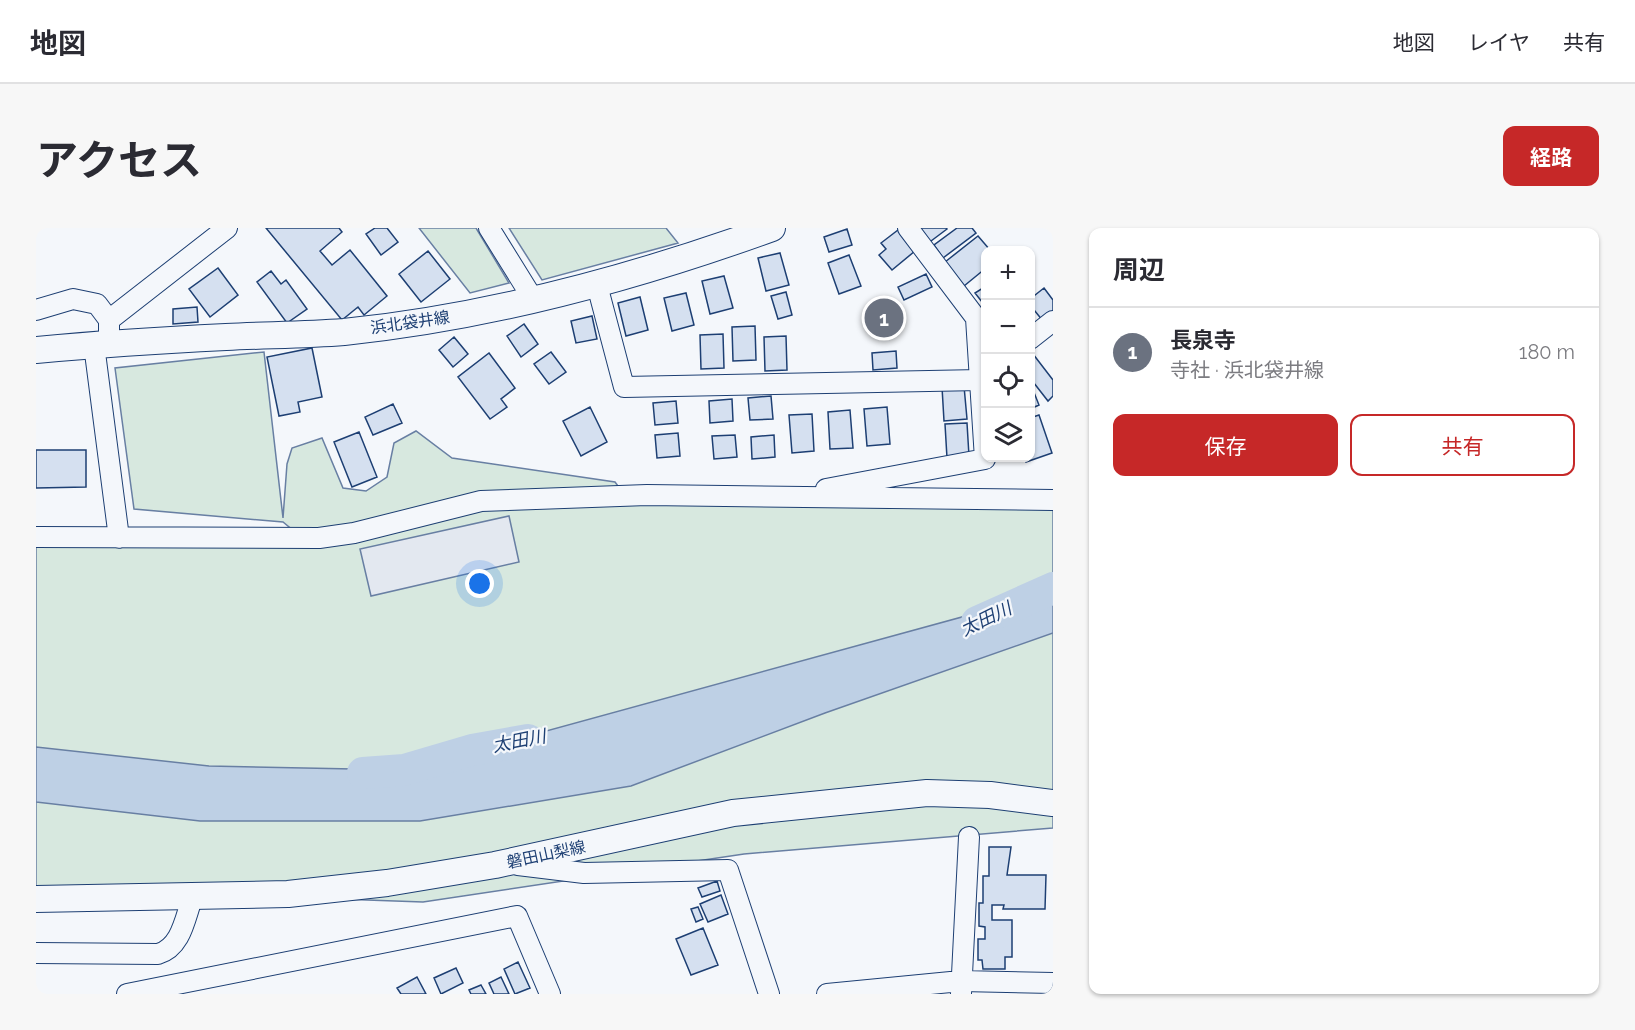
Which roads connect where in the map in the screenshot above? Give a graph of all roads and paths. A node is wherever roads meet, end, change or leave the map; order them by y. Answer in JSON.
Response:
{"nodes":[{"id":1,"x":227,"y":228,"type":"edge"},
{"id":2,"x":489,"y":228,"type":"edge"},
{"id":3,"x":772,"y":228,"type":"edge"},
{"id":4,"x":908,"y":228,"type":"edge"},
{"id":5,"x":597,"y":285,"type":"junction"},
{"id":6,"x":533,"y":299,"type":"junction"},
{"id":7,"x":36,"y":309,"type":"edge"},
{"id":8,"x":1053,"y":321,"type":"edge"},
{"id":9,"x":1035,"y":335,"type":"edge"},
{"id":10,"x":104,"y":336,"type":"junction"},
{"id":11,"x":36,"y":350,"type":"edge"},
{"id":12,"x":981,"y":361,"type":"edge"},
{"id":13,"x":981,"y":378,"type":"edge"},
{"id":14,"x":984,"y":408,"type":"edge"},
{"id":15,"x":785,"y":496,"type":"junction"},
{"id":16,"x":1053,"y":500,"type":"edge"},
{"id":17,"x":36,"y":537,"type":"edge"},
{"id":18,"x":119,"y":538,"type":"junction"},
{"id":19,"x":1053,"y":803,"type":"edge"},
{"id":20,"x":969,"y":837,"type":"dead end"},
{"id":21,"x":495,"y":865,"type":"junction"},
{"id":22,"x":193,"y":896,"type":"junction"},
{"id":23,"x":36,"y":899,"type":"edge"},
{"id":24,"x":36,"y":953,"type":"edge"},
{"id":25,"x":1053,"y":983,"type":"edge"},
{"id":26,"x":961,"y":987,"type":"edge"},
{"id":27,"x":127,"y":994,"type":"edge"},
{"id":28,"x":550,"y":994,"type":"edge"},
{"id":29,"x":769,"y":994,"type":"edge"},
{"id":30,"x":827,"y":994,"type":"edge"}],
"edges":[{"from":1,"to":10,"type":"street"},
{"from":2,"to":6,"type":"street"},
{"from":3,"to":5,"type":"main road","name":"浜北袋井線"},
{"from":4,"to":12,"type":"street"},
{"from":5,"to":6,"type":"main road","name":"浜北袋井線"},
{"from":5,"to":13,"type":"street"},
{"from":6,"to":10,"type":"main road","name":"浜北袋井線"},
{"from":7,"to":10,"type":"street"},
{"from":8,"to":9,"type":"street"},
{"from":10,"to":11,"type":"main road","name":"浜北袋井線"},
{"from":10,"to":18,"type":"street"},
{"from":14,"to":15,"type":"street"},
{"from":15,"to":16,"type":"street"},
{"from":15,"to":18,"type":"street"},
{"from":17,"to":18,"type":"street"},
{"from":19,"to":21,"type":"main road","name":"磐田山梨線"},
{"from":20,"to":26,"type":"street"},
{"from":21,"to":22,"type":"main road","name":"磐田山梨線"},
{"from":21,"to":29,"type":"street"},
{"from":22,"to":23,"type":"main road","name":"磐田山梨線"},
{"from":22,"to":24,"type":"street"},
{"from":25,"to":26,"type":"street"},
{"from":26,"to":30,"type":"street"},
{"from":27,"to":28,"type":"street"}]}
